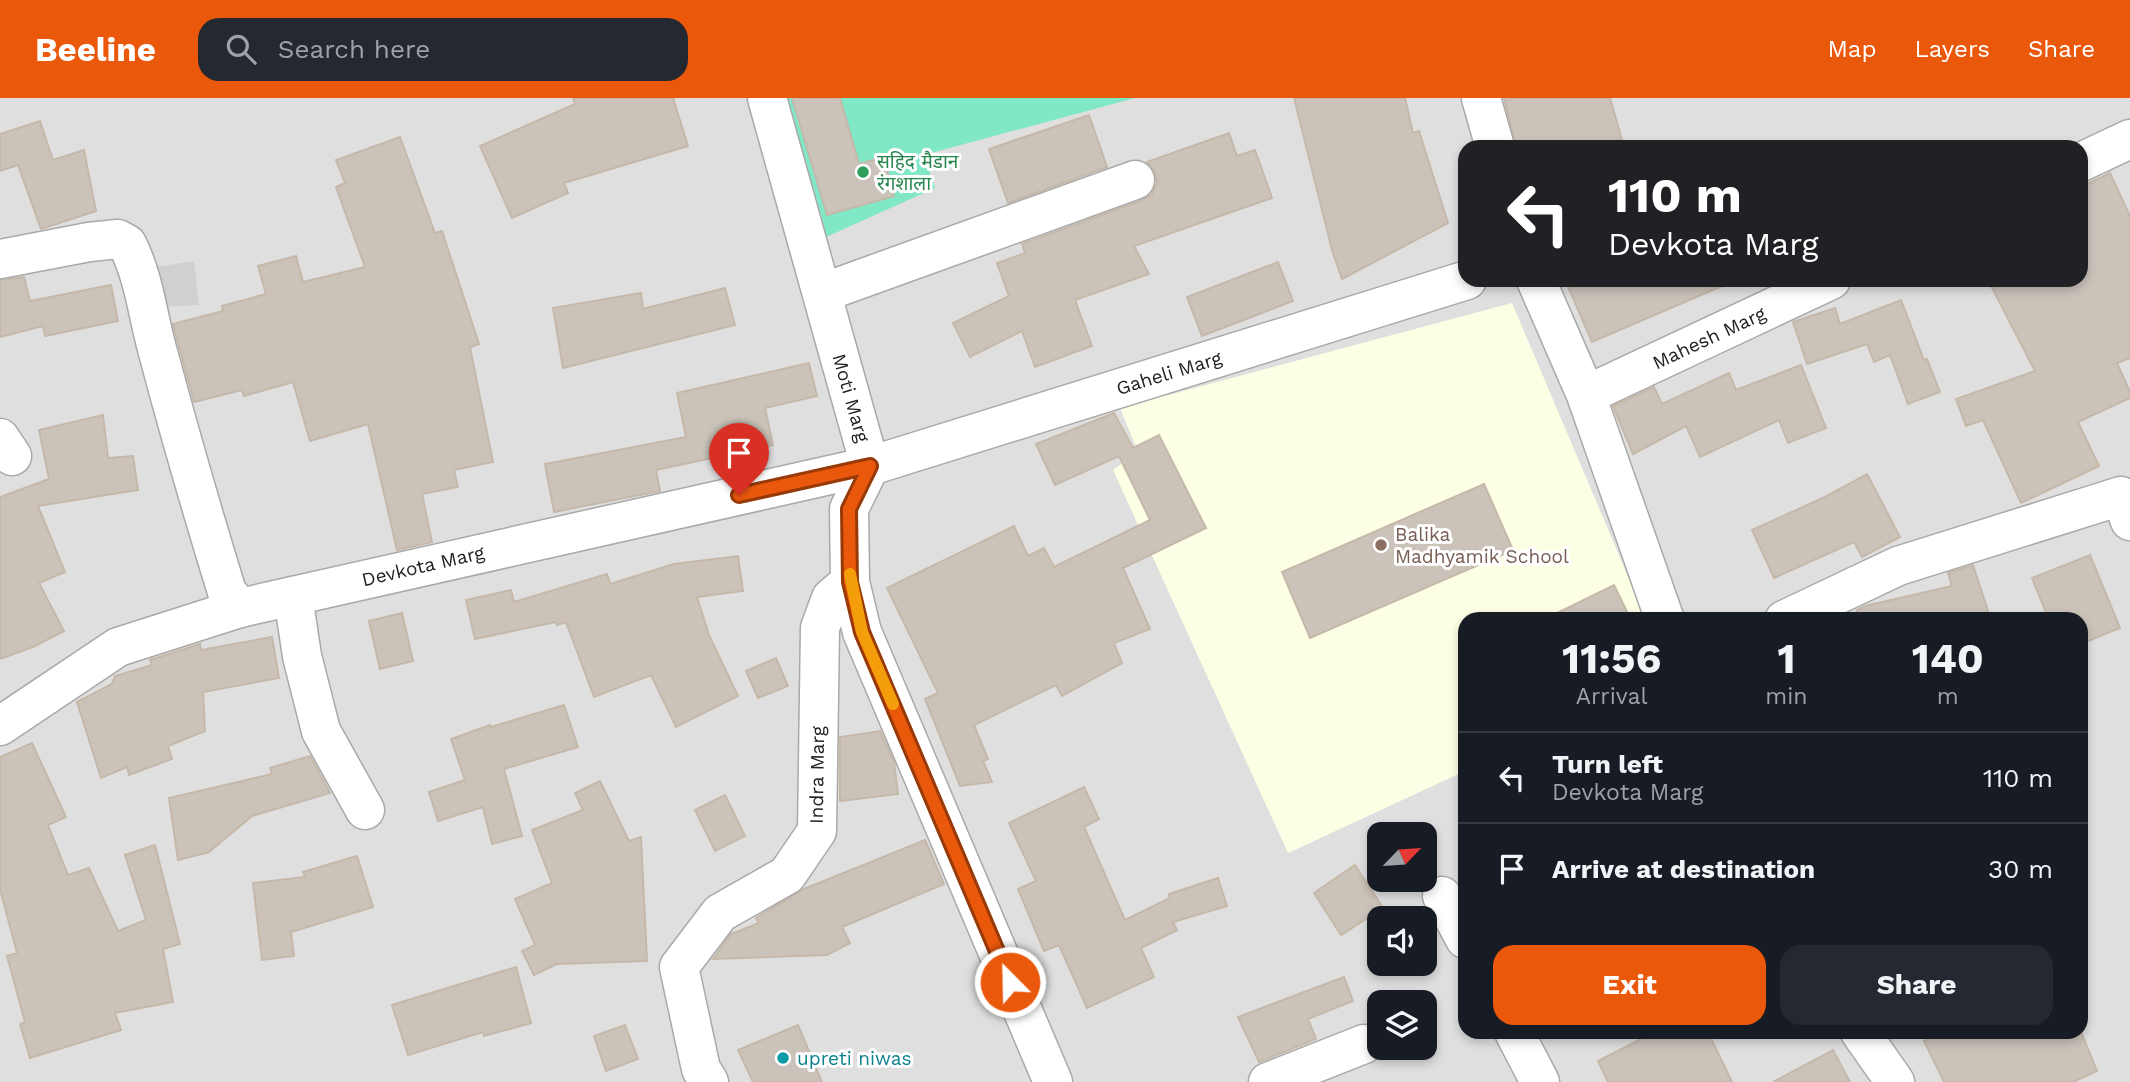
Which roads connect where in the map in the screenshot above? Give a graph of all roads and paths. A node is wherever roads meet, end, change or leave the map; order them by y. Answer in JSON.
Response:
{"nodes":[{"id":1,"x":767,"y":98,"type":"edge"},
{"id":2,"x":1481,"y":98,"type":"edge"},
{"id":3,"x":2130,"y":139,"type":"edge"},
{"id":4,"x":1493,"y":140,"type":"edge"},
{"id":5,"x":2088,"y":159,"type":"edge"},
{"id":6,"x":1135,"y":180,"type":"dead end"},
{"id":7,"x":0,"y":259,"type":"edge"},
{"id":8,"x":1458,"y":283,"type":"edge"},
{"id":9,"x":1539,"y":287,"type":"edge"},
{"id":10,"x":1816,"y":287,"type":"edge"},
{"id":11,"x":822,"y":293,"type":"junction"},
{"id":12,"x":1586,"y":395,"type":"junction"},
{"id":13,"x":870,"y":466,"type":"junction"},
{"id":14,"x":2130,"y":521,"type":"edge"},
{"id":15,"x":850,"y":582,"type":"junction"},
{"id":16,"x":293,"y":596,"type":"junction"},
{"id":17,"x":240,"y":608,"type":"junction"},
{"id":18,"x":1662,"y":612,"type":"edge"},
{"id":19,"x":1801,"y":612,"type":"edge"},
{"id":20,"x":0,"y":726,"type":"edge"},
{"id":21,"x":365,"y":810,"type":"dead end"},
{"id":22,"x":1442,"y":896,"type":"dead end"},
{"id":23,"x":1458,"y":926,"type":"edge"},
{"id":24,"x":1518,"y":1039,"type":"edge"},
{"id":25,"x":1865,"y":1039,"type":"edge"},
{"id":26,"x":1364,"y":1044,"type":"dead end"},
{"id":27,"x":709,"y":1082,"type":"edge"},
{"id":28,"x":1053,"y":1082,"type":"edge"},
{"id":29,"x":1268,"y":1082,"type":"edge"},
{"id":30,"x":1540,"y":1082,"type":"edge"},
{"id":31,"x":1895,"y":1082,"type":"edge"}],
"edges":[{"from":1,"to":11,"type":"street","name":"Moti Marg"},
{"from":2,"to":4,"type":"street"},
{"from":3,"to":5,"type":"street"},
{"from":6,"to":11,"type":"street"},
{"from":7,"to":17,"type":"street"},
{"from":8,"to":13,"type":"street","name":"Gaheli Marg"},
{"from":9,"to":12,"type":"street"},
{"from":10,"to":12,"type":"street","name":"Mahesh Marg"},
{"from":11,"to":13,"type":"street","name":"Moti Marg"},
{"from":12,"to":18,"type":"street"},
{"from":13,"to":15,"type":"street","name":"Moti Marg"},
{"from":13,"to":16,"type":"street","name":"Devkota Marg"},
{"from":14,"to":19,"type":"street"},
{"from":15,"to":27,"type":"street","name":"Indra Marg"},
{"from":15,"to":28,"type":"street","name":"Moti Marg"},
{"from":16,"to":17,"type":"street","name":"Devkota Marg"},
{"from":16,"to":21,"type":"street"},
{"from":17,"to":20,"type":"street","name":"Devkota Marg"},
{"from":22,"to":23,"type":"street"},
{"from":24,"to":30,"type":"street"},
{"from":25,"to":31,"type":"street"},
{"from":26,"to":29,"type":"street"}]}
